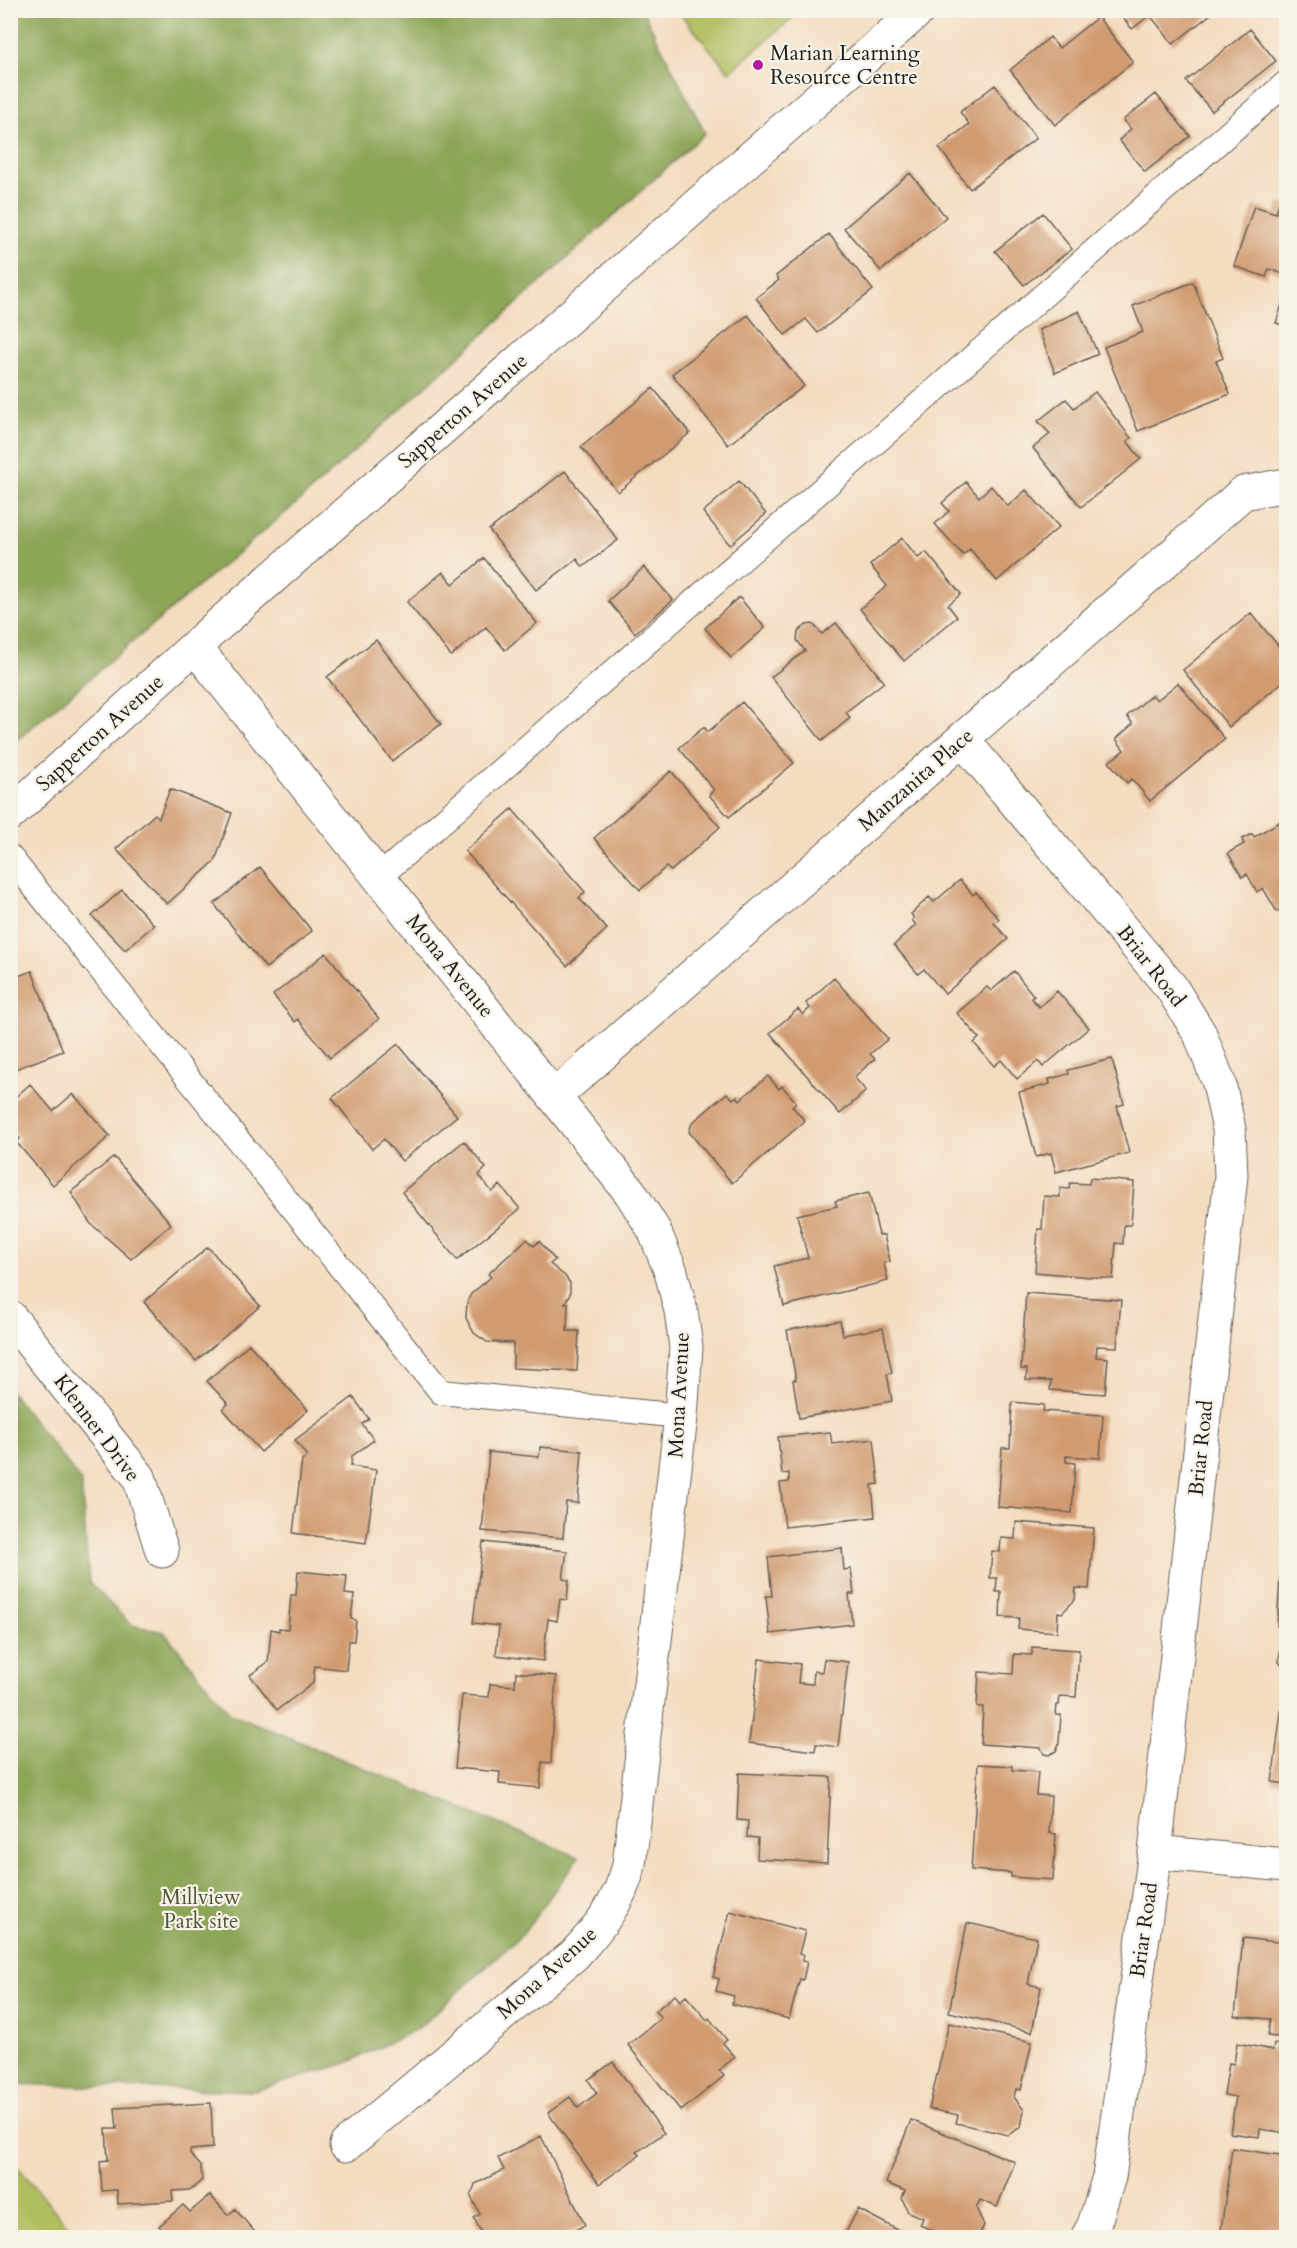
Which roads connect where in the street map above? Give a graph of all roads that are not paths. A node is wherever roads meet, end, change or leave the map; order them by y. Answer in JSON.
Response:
{"nodes":[{"id":1,"x":919,"y":10,"type":"edge"},
{"id":2,"x":1287,"y":83,"type":"edge"},
{"id":3,"x":1287,"y":485,"type":"edge"},
{"id":4,"x":195,"y":647,"type":"junction"},
{"id":5,"x":962,"y":739,"type":"junction"},
{"id":6,"x":10,"y":814,"type":"edge"},
{"id":7,"x":10,"y":857,"type":"edge"},
{"id":8,"x":379,"y":877,"type":"junction"},
{"id":9,"x":555,"y":1096,"type":"junction"},
{"id":10,"x":10,"y":1317,"type":"edge"},
{"id":11,"x":681,"y":1416,"type":"junction"},
{"id":12,"x":162,"y":1551,"type":"dead end"},
{"id":13,"x":1155,"y":1852,"type":"junction"},
{"id":14,"x":1287,"y":1865,"type":"edge"},
{"id":15,"x":346,"y":2145,"type":"dead end"},
{"id":16,"x":1087,"y":2238,"type":"edge"}],
"edges":[{"from":1,"to":4,"type":"street","name":"Sapperton Avenue"},
{"from":2,"to":8,"type":"lane"},
{"from":3,"to":5,"type":"street","name":"Manzanita Place"},
{"from":4,"to":6,"type":"street","name":"Sapperton Avenue"},
{"from":4,"to":8,"type":"street","name":"Mona Avenue"},
{"from":5,"to":9,"type":"street","name":"Manzanita Place"},
{"from":5,"to":13,"type":"street","name":"Briar Road"},
{"from":7,"to":11,"type":"lane"},
{"from":8,"to":9,"type":"street","name":"Mona Avenue"},
{"from":9,"to":11,"type":"street","name":"Mona Avenue"},
{"from":10,"to":12,"type":"street","name":"Klenner Drive"},
{"from":11,"to":15,"type":"street","name":"Mona Avenue"},
{"from":13,"to":14,"type":"street"},
{"from":13,"to":16,"type":"street","name":"Briar Road"}]}
